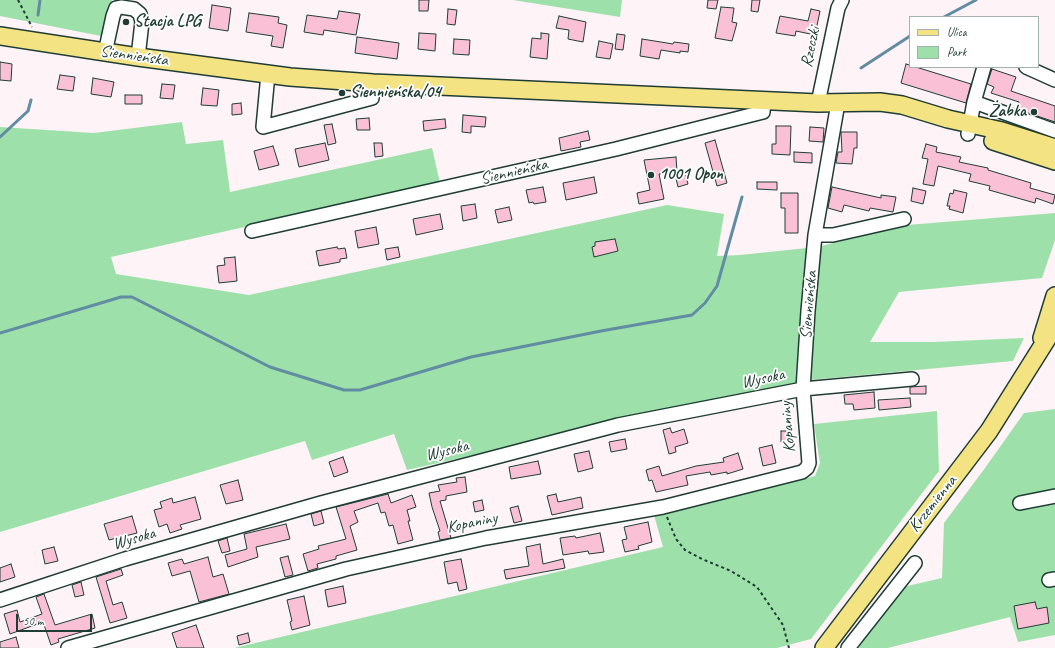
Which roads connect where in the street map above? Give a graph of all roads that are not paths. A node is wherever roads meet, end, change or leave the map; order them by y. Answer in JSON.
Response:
{"nodes":[{"id":1,"x":842,"y":0,"type":"edge"},
{"id":2,"x":0,"y":36,"type":"edge"},
{"id":3,"x":105,"y":53,"type":"junction"},
{"id":4,"x":138,"y":57,"type":"junction"},
{"id":5,"x":984,"y":68,"type":"edge"},
{"id":6,"x":1028,"y":68,"type":"edge"},
{"id":7,"x":268,"y":74,"type":"junction"},
{"id":8,"x":1055,"y":80,"type":"edge"},
{"id":9,"x":373,"y":83,"type":"junction"},
{"id":10,"x":764,"y":100,"type":"junction"},
{"id":11,"x":974,"y":102,"type":"junction"},
{"id":12,"x":818,"y":103,"type":"junction"},
{"id":13,"x":838,"y":103,"type":"junction"},
{"id":14,"x":969,"y":129,"type":"junction"},
{"id":15,"x":1055,"y":131,"type":"edge"},
{"id":16,"x":1055,"y":148,"type":"edge"},
{"id":17,"x":1055,"y":161,"type":"edge"},
{"id":18,"x":904,"y":219,"type":"dead end"},
{"id":19,"x":252,"y":231,"type":"dead end"},
{"id":20,"x":815,"y":234,"type":"junction"},
{"id":21,"x":1055,"y":296,"type":"edge"},
{"id":22,"x":1055,"y":326,"type":"edge"},
{"id":23,"x":1036,"y":355,"type":"junction"},
{"id":24,"x":912,"y":379,"type":"dead end"},
{"id":25,"x":803,"y":389,"type":"junction"},
{"id":26,"x":1055,"y":496,"type":"edge"},
{"id":27,"x":1020,"y":503,"type":"dead end"},
{"id":28,"x":915,"y":563,"type":"dead end"},
{"id":29,"x":0,"y":600,"type":"edge"},
{"id":30,"x":68,"y":648,"type":"edge"},
{"id":31,"x":824,"y":648,"type":"edge"},
{"id":32,"x":848,"y":648,"type":"edge"}],
"edges":[{"from":1,"to":12,"type":"street","name":"Rzeczki"},
{"from":2,"to":3,"type":"main road","name":"Siennieńska"},
{"from":3,"to":4,"type":"main road","name":"Siennieńska"},
{"from":3,"to":4,"type":"street"},
{"from":4,"to":7,"type":"main road","name":"Siennieńska"},
{"from":5,"to":11,"type":"street"},
{"from":6,"to":8,"type":"street"},
{"from":7,"to":9,"type":"main road","name":"Siennieńska"},
{"from":7,"to":9,"type":"street"},
{"from":9,"to":10,"type":"main road","name":"Siennieńska"},
{"from":10,"to":12,"type":"main road","name":"Siennieńska"},
{"from":10,"to":19,"type":"street","name":"Siennieńska"},
{"from":11,"to":14,"type":"street"},
{"from":11,"to":15,"type":"street"},
{"from":12,"to":13,"type":"main road","name":"Siennieńska"},
{"from":13,"to":14,"type":"main road","name":"Siennieńska"},
{"from":13,"to":20,"type":"street","name":"Siennieńska"},
{"from":14,"to":16,"type":"main road","name":"Siennieńska"},
{"from":14,"to":17,"type":"main road","name":"Siennieńska"},
{"from":18,"to":20,"type":"street"},
{"from":20,"to":25,"type":"street","name":"Siennieńska"},
{"from":21,"to":23,"type":"main road","name":"Krzemienna"},
{"from":22,"to":23,"type":"main road","name":"Krzemienna"},
{"from":23,"to":31,"type":"main road","name":"Krzemienna"},
{"from":24,"to":25,"type":"street","name":"Wysoka"},
{"from":25,"to":29,"type":"street","name":"Wysoka"},
{"from":25,"to":30,"type":"street","name":"Kopaniny"},
{"from":26,"to":27,"type":"street"},
{"from":28,"to":32,"type":"street"}]}
